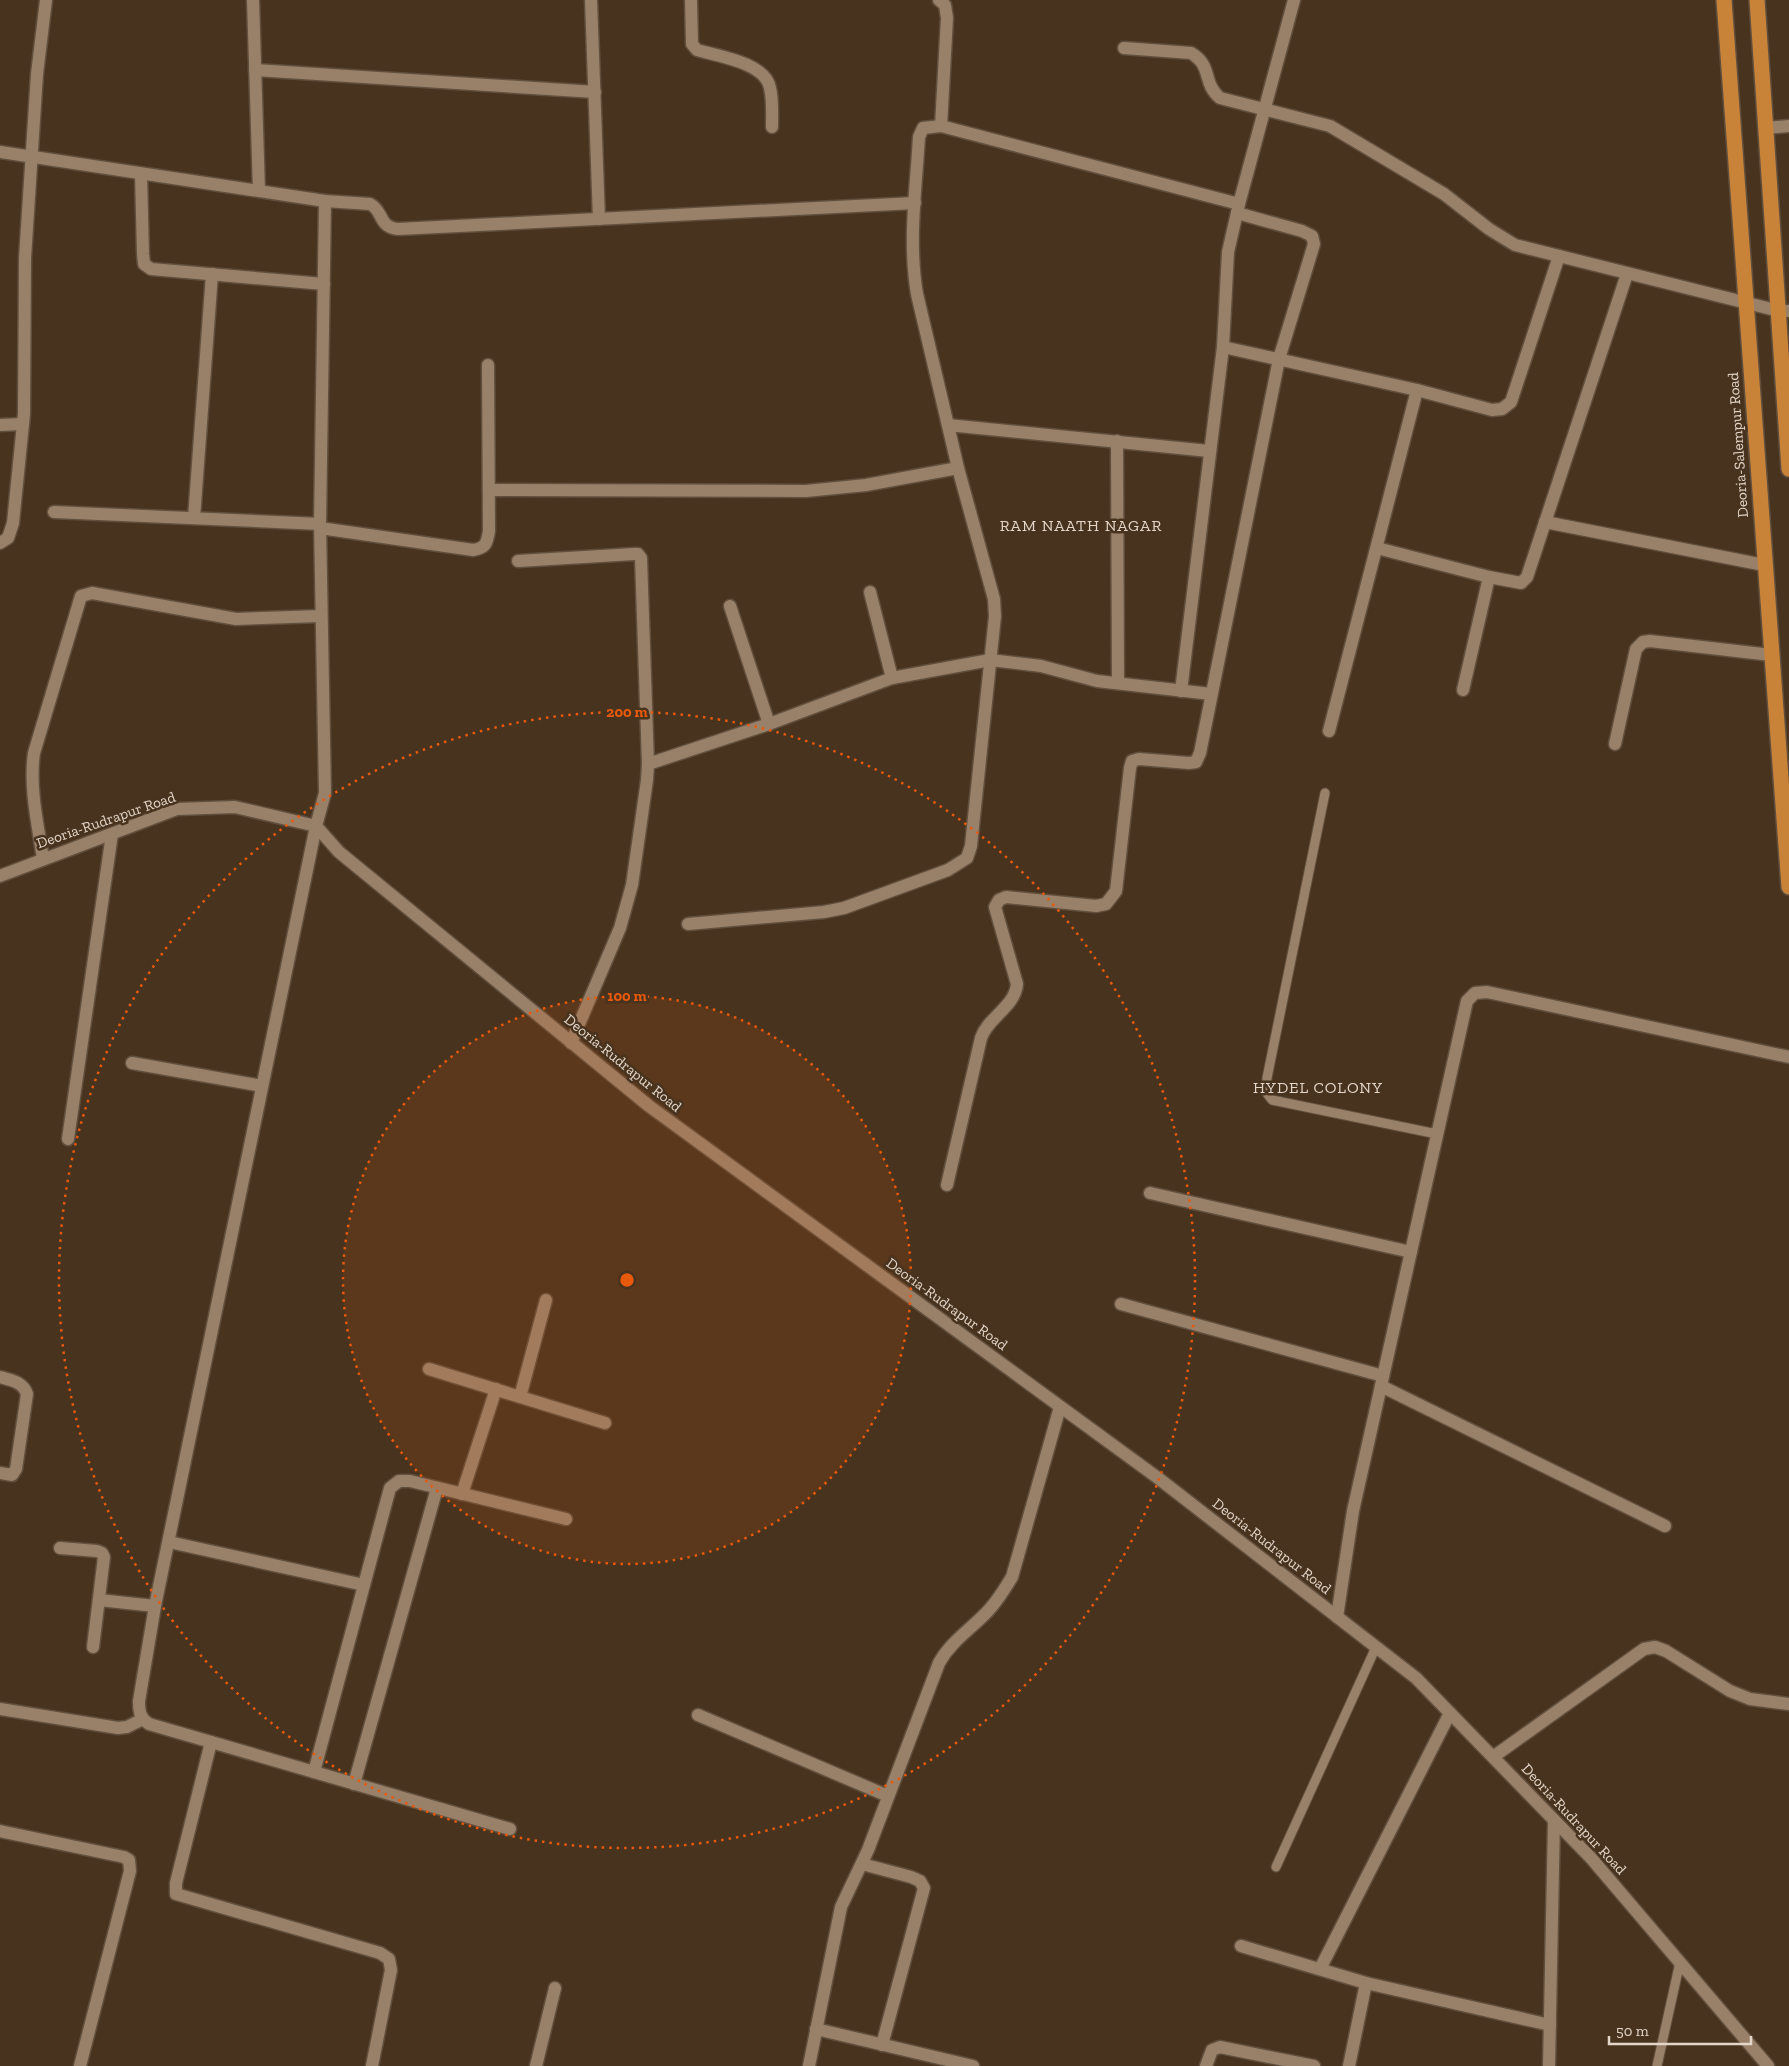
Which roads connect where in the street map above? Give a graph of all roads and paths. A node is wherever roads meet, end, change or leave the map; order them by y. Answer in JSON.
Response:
{"nodes":[{"id":1,"x":46,"y":0,"type":"edge"},
{"id":2,"x":253,"y":0,"type":"edge"},
{"id":3,"x":591,"y":0,"type":"edge"},
{"id":4,"x":692,"y":0,"type":"edge"},
{"id":5,"x":939,"y":0,"type":"edge"},
{"id":6,"x":1294,"y":0,"type":"edge"},
{"id":7,"x":1724,"y":0,"type":"edge"},
{"id":8,"x":1757,"y":0,"type":"edge"},
{"id":9,"x":1124,"y":48,"type":"dead end"},
{"id":10,"x":255,"y":70,"type":"junction"},
{"id":11,"x":594,"y":92,"type":"junction"},
{"id":12,"x":1265,"y":109,"type":"junction"},
{"id":13,"x":942,"y":126,"type":"junction"},
{"id":14,"x":1789,"y":126,"type":"edge"},
{"id":15,"x":772,"y":127,"type":"dead end"},
{"id":16,"x":1766,"y":128,"type":"junction"},
{"id":17,"x":0,"y":152,"type":"edge"},
{"id":18,"x":32,"y":157,"type":"junction"},
{"id":19,"x":141,"y":174,"type":"junction"},
{"id":20,"x":259,"y":191,"type":"junction"},
{"id":21,"x":325,"y":201,"type":"junction"},
{"id":22,"x":915,"y":203,"type":"junction"},
{"id":23,"x":1238,"y":208,"type":"junction"},
{"id":24,"x":599,"y":219,"type":"junction"},
{"id":25,"x":1559,"y":256,"type":"junction"},
{"id":26,"x":212,"y":274,"type":"junction"},
{"id":27,"x":1627,"y":274,"type":"junction"},
{"id":28,"x":324,"y":284,"type":"junction"},
{"id":29,"x":1745,"y":303,"type":"junction"},
{"id":30,"x":1784,"y":311,"type":"edge"},
{"id":31,"x":1223,"y":347,"type":"junction"},
{"id":32,"x":1279,"y":359,"type":"junction"},
{"id":33,"x":488,"y":365,"type":"dead end"},
{"id":34,"x":1417,"y":390,"type":"junction"},
{"id":35,"x":23,"y":424,"type":"junction"},
{"id":36,"x":0,"y":425,"type":"edge"},
{"id":37,"x":948,"y":425,"type":"junction"},
{"id":38,"x":1117,"y":441,"type":"junction"},
{"id":39,"x":1209,"y":451,"type":"junction"},
{"id":40,"x":958,"y":468,"type":"junction"},
{"id":41,"x":1789,"y":469,"type":"edge"},
{"id":42,"x":489,"y":490,"type":"junction"},
{"id":43,"x":54,"y":512,"type":"dead end"},
{"id":44,"x":194,"y":518,"type":"junction"},
{"id":45,"x":1545,"y":522,"type":"junction"},
{"id":46,"x":320,"y":526,"type":"junction"},
{"id":47,"x":0,"y":543,"type":"edge"},
{"id":48,"x":1377,"y":548,"type":"junction"},
{"id":49,"x":518,"y":561,"type":"dead end"},
{"id":50,"x":1764,"y":565,"type":"junction"},
{"id":51,"x":1490,"y":577,"type":"junction"},
{"id":52,"x":870,"y":592,"type":"dead end"},
{"id":53,"x":730,"y":606,"type":"dead end"},
{"id":54,"x":321,"y":616,"type":"junction"},
{"id":55,"x":1771,"y":655,"type":"junction"},
{"id":56,"x":990,"y":660,"type":"junction"},
{"id":57,"x":892,"y":678,"type":"junction"},
{"id":58,"x":1118,"y":683,"type":"junction"},
{"id":59,"x":1462,"y":690,"type":"dead end"},
{"id":60,"x":1181,"y":691,"type":"junction"},
{"id":61,"x":1210,"y":694,"type":"junction"},
{"id":62,"x":769,"y":724,"type":"junction"},
{"id":63,"x":1330,"y":731,"type":"dead end"},
{"id":64,"x":1615,"y":744,"type":"dead end"},
{"id":65,"x":648,"y":764,"type":"junction"},
{"id":66,"x":1326,"y":793,"type":"dead end"},
{"id":67,"x":316,"y":826,"type":"junction"},
{"id":68,"x":112,"y":834,"type":"junction"},
{"id":69,"x":43,"y":859,"type":"junction"},
{"id":70,"x":0,"y":876,"type":"edge"},
{"id":71,"x":1789,"y":887,"type":"edge"},
{"id":72,"x":688,"y":924,"type":"dead end"},
{"id":73,"x":571,"y":1043,"type":"junction"},
{"id":74,"x":1789,"y":1057,"type":"edge"},
{"id":75,"x":132,"y":1063,"type":"dead end"},
{"id":76,"x":262,"y":1086,"type":"junction"},
{"id":77,"x":1437,"y":1134,"type":"junction"},
{"id":78,"x":68,"y":1139,"type":"dead end"},
{"id":79,"x":947,"y":1185,"type":"dead end"},
{"id":80,"x":1150,"y":1193,"type":"dead end"},
{"id":81,"x":1411,"y":1252,"type":"junction"},
{"id":82,"x":546,"y":1300,"type":"dead end"},
{"id":83,"x":1121,"y":1304,"type":"dead end"},
{"id":84,"x":429,"y":1368,"type":"dead end"},
{"id":85,"x":0,"y":1376,"type":"edge"},
{"id":86,"x":1382,"y":1381,"type":"junction"},
{"id":87,"x":496,"y":1389,"type":"junction"},
{"id":88,"x":520,"y":1397,"type":"junction"},
{"id":89,"x":1060,"y":1407,"type":"junction"},
{"id":90,"x":605,"y":1423,"type":"dead end"},
{"id":91,"x":0,"y":1473,"type":"edge"},
{"id":92,"x":437,"y":1488,"type":"junction"},
{"id":93,"x":462,"y":1494,"type":"junction"},
{"id":94,"x":566,"y":1519,"type":"dead end"},
{"id":95,"x":1665,"y":1526,"type":"dead end"},
{"id":96,"x":169,"y":1542,"type":"junction"},
{"id":97,"x":60,"y":1548,"type":"dead end"},
{"id":98,"x":364,"y":1585,"type":"junction"},
{"id":99,"x":99,"y":1600,"type":"junction"},
{"id":100,"x":155,"y":1606,"type":"junction"},
{"id":101,"x":1337,"y":1617,"type":"junction"},
{"id":102,"x":93,"y":1647,"type":"dead end"},
{"id":103,"x":1376,"y":1647,"type":"junction"},
{"id":104,"x":1789,"y":1704,"type":"edge"},
{"id":105,"x":0,"y":1709,"type":"edge"},
{"id":106,"x":1450,"y":1714,"type":"junction"},
{"id":107,"x":698,"y":1715,"type":"dead end"},
{"id":108,"x":142,"y":1719,"type":"junction"},
{"id":109,"x":211,"y":1742,"type":"junction"},
{"id":110,"x":1493,"y":1757,"type":"junction"},
{"id":111,"x":314,"y":1772,"type":"junction"},
{"id":112,"x":354,"y":1784,"type":"junction"},
{"id":113,"x":888,"y":1796,"type":"junction"},
{"id":114,"x":1554,"y":1820,"type":"junction"},
{"id":115,"x":510,"y":1829,"type":"dead end"},
{"id":116,"x":0,"y":1831,"type":"edge"},
{"id":117,"x":862,"y":1864,"type":"junction"},
{"id":118,"x":1276,"y":1867,"type":"dead end"},
{"id":119,"x":1241,"y":1946,"type":"dead end"},
{"id":120,"x":1680,"y":1962,"type":"junction"},
{"id":121,"x":1320,"y":1969,"type":"junction"},
{"id":122,"x":1366,"y":1983,"type":"junction"},
{"id":123,"x":555,"y":1988,"type":"dead end"},
{"id":124,"x":1550,"y":2025,"type":"junction"},
{"id":125,"x":816,"y":2030,"type":"junction"},
{"id":126,"x":882,"y":2045,"type":"junction"},
{"id":127,"x":80,"y":2066,"type":"edge"},
{"id":128,"x":372,"y":2066,"type":"edge"},
{"id":129,"x":536,"y":2066,"type":"edge"},
{"id":130,"x":809,"y":2066,"type":"edge"},
{"id":131,"x":973,"y":2066,"type":"edge"},
{"id":132,"x":1206,"y":2066,"type":"edge"},
{"id":133,"x":1314,"y":2066,"type":"edge"},
{"id":134,"x":1350,"y":2066,"type":"edge"},
{"id":135,"x":1549,"y":2066,"type":"edge"},
{"id":136,"x":1657,"y":2066,"type":"edge"},
{"id":137,"x":1768,"y":2066,"type":"edge"}],
"edges":[{"from":1,"to":18,"type":"street"},
{"from":2,"to":10,"type":"street"},
{"from":3,"to":11,"type":"street"},
{"from":4,"to":15,"type":"street"},
{"from":5,"to":13,"type":"street"},
{"from":6,"to":12,"type":"street"},
{"from":7,"to":29,"type":"highway","name":"Deoria-Salempur Road"},
{"from":8,"to":16,"type":"highway"},
{"from":9,"to":12,"type":"street"},
{"from":10,"to":11,"type":"street"},
{"from":10,"to":20,"type":"street"},
{"from":11,"to":24,"type":"street"},
{"from":12,"to":23,"type":"street"},
{"from":12,"to":25,"type":"street"},
{"from":13,"to":22,"type":"street"},
{"from":13,"to":23,"type":"street"},
{"from":14,"to":16,"type":"street"},
{"from":16,"to":30,"type":"highway"},
{"from":17,"to":18,"type":"street"},
{"from":18,"to":19,"type":"street"},
{"from":18,"to":35,"type":"street"},
{"from":19,"to":20,"type":"street"},
{"from":19,"to":26,"type":"street"},
{"from":20,"to":21,"type":"street"},
{"from":21,"to":24,"type":"street"},
{"from":21,"to":28,"type":"street"},
{"from":22,"to":24,"type":"street"},
{"from":22,"to":37,"type":"street"},
{"from":23,"to":31,"type":"street"},
{"from":23,"to":32,"type":"street"},
{"from":25,"to":27,"type":"street"},
{"from":25,"to":34,"type":"street"},
{"from":26,"to":28,"type":"street"},
{"from":26,"to":44,"type":"street"},
{"from":27,"to":29,"type":"street"},
{"from":27,"to":45,"type":"street"},
{"from":28,"to":46,"type":"street"},
{"from":29,"to":30,"type":"street"},
{"from":29,"to":50,"type":"highway","name":"Deoria-Salempur Road"},
{"from":30,"to":41,"type":"highway"},
{"from":31,"to":32,"type":"street"},
{"from":31,"to":39,"type":"street"},
{"from":32,"to":34,"type":"street"},
{"from":32,"to":61,"type":"street"},
{"from":33,"to":42,"type":"street"},
{"from":34,"to":48,"type":"street"},
{"from":35,"to":36,"type":"street"},
{"from":35,"to":47,"type":"street"},
{"from":37,"to":38,"type":"street"},
{"from":37,"to":40,"type":"street"},
{"from":38,"to":39,"type":"street"},
{"from":38,"to":58,"type":"street"},
{"from":39,"to":60,"type":"street"},
{"from":40,"to":42,"type":"street"},
{"from":40,"to":56,"type":"street"},
{"from":42,"to":46,"type":"street"},
{"from":43,"to":44,"type":"street"},
{"from":44,"to":46,"type":"street"},
{"from":45,"to":50,"type":"street"},
{"from":45,"to":51,"type":"street"},
{"from":46,"to":54,"type":"street"},
{"from":48,"to":51,"type":"street"},
{"from":48,"to":63,"type":"street"},
{"from":49,"to":65,"type":"street"},
{"from":50,"to":55,"type":"highway","name":"Deoria-Salempur Road"},
{"from":51,"to":59,"type":"street"},
{"from":52,"to":57,"type":"street"},
{"from":53,"to":62,"type":"street"},
{"from":54,"to":67,"type":"street"},
{"from":54,"to":69,"type":"street"},
{"from":55,"to":64,"type":"street"},
{"from":55,"to":71,"type":"highway","name":"Deoria-Salempur Road"},
{"from":56,"to":57,"type":"street"},
{"from":56,"to":58,"type":"street"},
{"from":56,"to":72,"type":"street"},
{"from":57,"to":62,"type":"street"},
{"from":58,"to":60,"type":"street"},
{"from":60,"to":61,"type":"street"},
{"from":61,"to":79,"type":"street"},
{"from":62,"to":65,"type":"street"},
{"from":65,"to":73,"type":"street"},
{"from":66,"to":77,"type":"lane"},
{"from":67,"to":68,"type":"street","name":"Deoria-Rudrapur Road"},
{"from":67,"to":73,"type":"street","name":"Deoria-Rudrapur Road"},
{"from":67,"to":76,"type":"street"},
{"from":68,"to":69,"type":"street","name":"Deoria-Rudrapur Road"},
{"from":68,"to":78,"type":"street"},
{"from":69,"to":70,"type":"street","name":"Deoria-Rudrapur Road"},
{"from":73,"to":89,"type":"street","name":"Deoria-Rudrapur Road"},
{"from":74,"to":77,"type":"street"},
{"from":75,"to":76,"type":"street"},
{"from":76,"to":96,"type":"street"},
{"from":77,"to":81,"type":"street"},
{"from":80,"to":81,"type":"street"},
{"from":81,"to":86,"type":"street"},
{"from":82,"to":88,"type":"street"},
{"from":83,"to":86,"type":"street"},
{"from":84,"to":87,"type":"street"},
{"from":85,"to":91,"type":"street"},
{"from":86,"to":95,"type":"street"},
{"from":86,"to":101,"type":"street"},
{"from":87,"to":88,"type":"street"},
{"from":87,"to":93,"type":"street"},
{"from":88,"to":90,"type":"street"},
{"from":89,"to":101,"type":"street","name":"Deoria-Rudrapur Road"},
{"from":89,"to":113,"type":"street"},
{"from":92,"to":93,"type":"street"},
{"from":92,"to":98,"type":"street"},
{"from":92,"to":112,"type":"street"},
{"from":93,"to":94,"type":"street"},
{"from":96,"to":98,"type":"street"},
{"from":96,"to":100,"type":"street"},
{"from":97,"to":99,"type":"street"},
{"from":98,"to":111,"type":"street"},
{"from":99,"to":100,"type":"street"},
{"from":99,"to":102,"type":"street"},
{"from":100,"to":108,"type":"street"},
{"from":101,"to":103,"type":"street","name":"Deoria-Rudrapur Road"},
{"from":103,"to":106,"type":"street","name":"Deoria-Rudrapur Road"},
{"from":103,"to":118,"type":"lane"},
{"from":104,"to":110,"type":"street"},
{"from":105,"to":108,"type":"street"},
{"from":106,"to":110,"type":"street","name":"Deoria-Rudrapur Road"},
{"from":106,"to":121,"type":"street"},
{"from":107,"to":113,"type":"street"},
{"from":108,"to":109,"type":"street"},
{"from":109,"to":111,"type":"street"},
{"from":109,"to":128,"type":"street"},
{"from":110,"to":114,"type":"street","name":"Deoria-Rudrapur Road"},
{"from":111,"to":112,"type":"street"},
{"from":112,"to":115,"type":"street"},
{"from":113,"to":117,"type":"street"},
{"from":114,"to":120,"type":"street","name":"Deoria-Rudrapur Road"},
{"from":114,"to":124,"type":"street"},
{"from":116,"to":127,"type":"street"},
{"from":117,"to":125,"type":"street"},
{"from":117,"to":126,"type":"street"},
{"from":119,"to":121,"type":"street"},
{"from":120,"to":136,"type":"lane"},
{"from":120,"to":137,"type":"street","name":"Deoria-Rudrapur Road"},
{"from":121,"to":122,"type":"street"},
{"from":122,"to":124,"type":"street"},
{"from":122,"to":134,"type":"street"},
{"from":123,"to":129,"type":"street"},
{"from":124,"to":135,"type":"street"},
{"from":125,"to":126,"type":"street"},
{"from":125,"to":130,"type":"street"},
{"from":126,"to":131,"type":"street"},
{"from":132,"to":133,"type":"street"}]}
